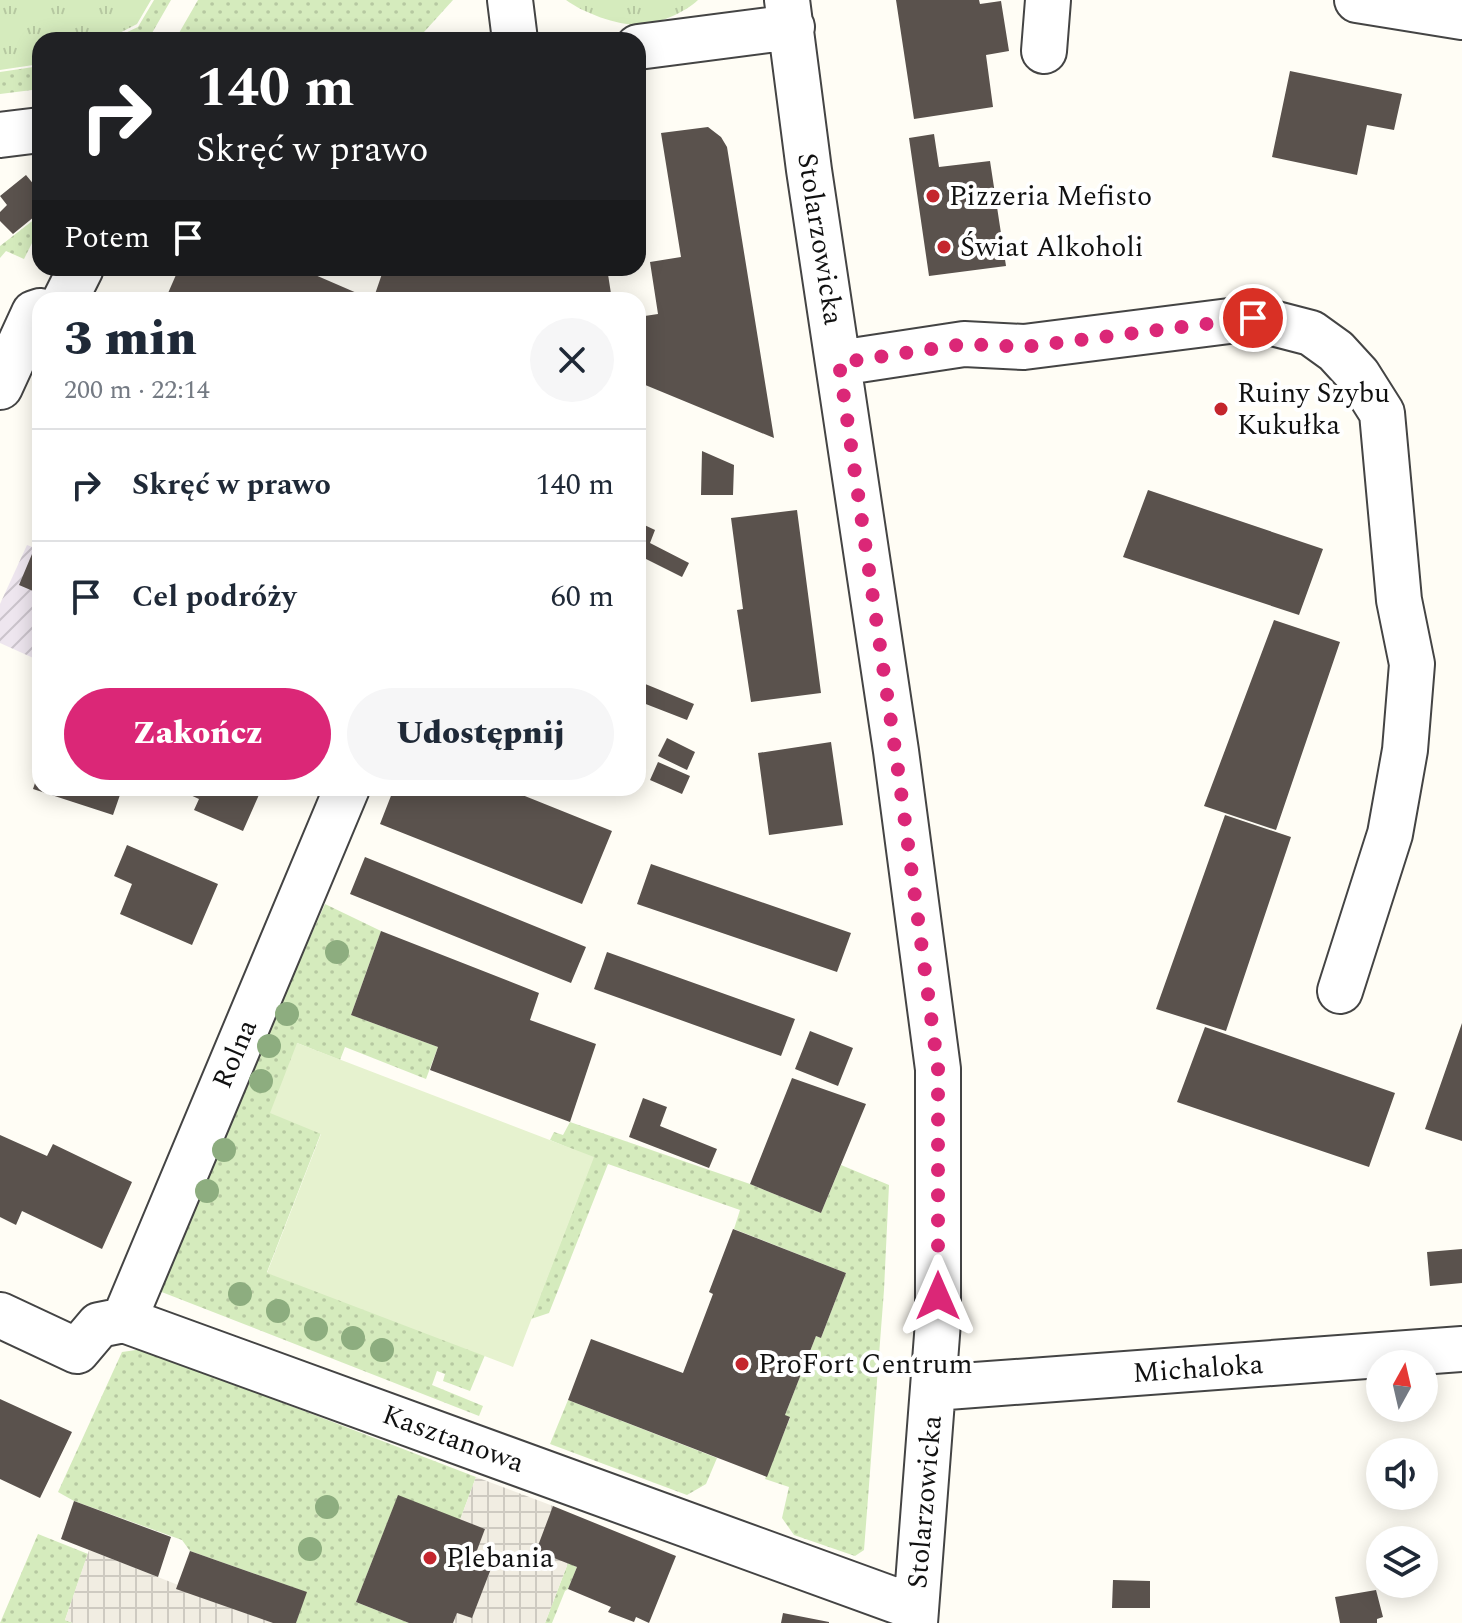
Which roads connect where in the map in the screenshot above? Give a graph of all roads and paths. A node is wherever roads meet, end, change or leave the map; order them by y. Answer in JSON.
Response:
{"nodes":[{"id":1,"x":510,"y":0,"type":"edge"},
{"id":2,"x":1048,"y":0,"type":"edge"},
{"id":3,"x":1357,"y":0,"type":"edge"},
{"id":4,"x":790,"y":14,"type":"edge"},
{"id":5,"x":1462,"y":17,"type":"edge"},
{"id":6,"x":514,"y":32,"type":"edge"},
{"id":7,"x":646,"y":45,"type":"edge"},
{"id":8,"x":1044,"y":51,"type":"dead end"},
{"id":9,"x":32,"y":131,"type":"edge"},
{"id":10,"x":0,"y":135,"type":"edge"},
{"id":11,"x":32,"y":317,"type":"edge"},
{"id":12,"x":839,"y":363,"type":"junction"},
{"id":13,"x":0,"y":387,"type":"edge"},
{"id":14,"x":344,"y":796,"type":"edge"},
{"id":15,"x":1340,"y":991,"type":"dead end"},
{"id":16,"x":0,"y":1315,"type":"edge"},
{"id":17,"x":124,"y":1320,"type":"junction"},
{"id":18,"x":1462,"y":1349,"type":"edge"},
{"id":19,"x":934,"y":1388,"type":"junction"},
{"id":20,"x":916,"y":1616,"type":"edge"}],
"edges":[{"from":1,"to":6,"type":"street"},
{"from":2,"to":8,"type":"street"},
{"from":3,"to":5,"type":"street"},
{"from":4,"to":7,"type":"street"},
{"from":4,"to":12,"type":"street","name":"Stolarzowicka"},
{"from":9,"to":10,"type":"street"},
{"from":11,"to":13,"type":"street"},
{"from":12,"to":15,"type":"street"},
{"from":12,"to":19,"type":"street","name":"Stolarzowicka"},
{"from":14,"to":17,"type":"street","name":"Rolna"},
{"from":16,"to":17,"type":"street"},
{"from":17,"to":20,"type":"street","name":"Kasztanowa"},
{"from":18,"to":19,"type":"street","name":"Michaloka"},
{"from":19,"to":20,"type":"street","name":"Stolarzowicka"}]}
